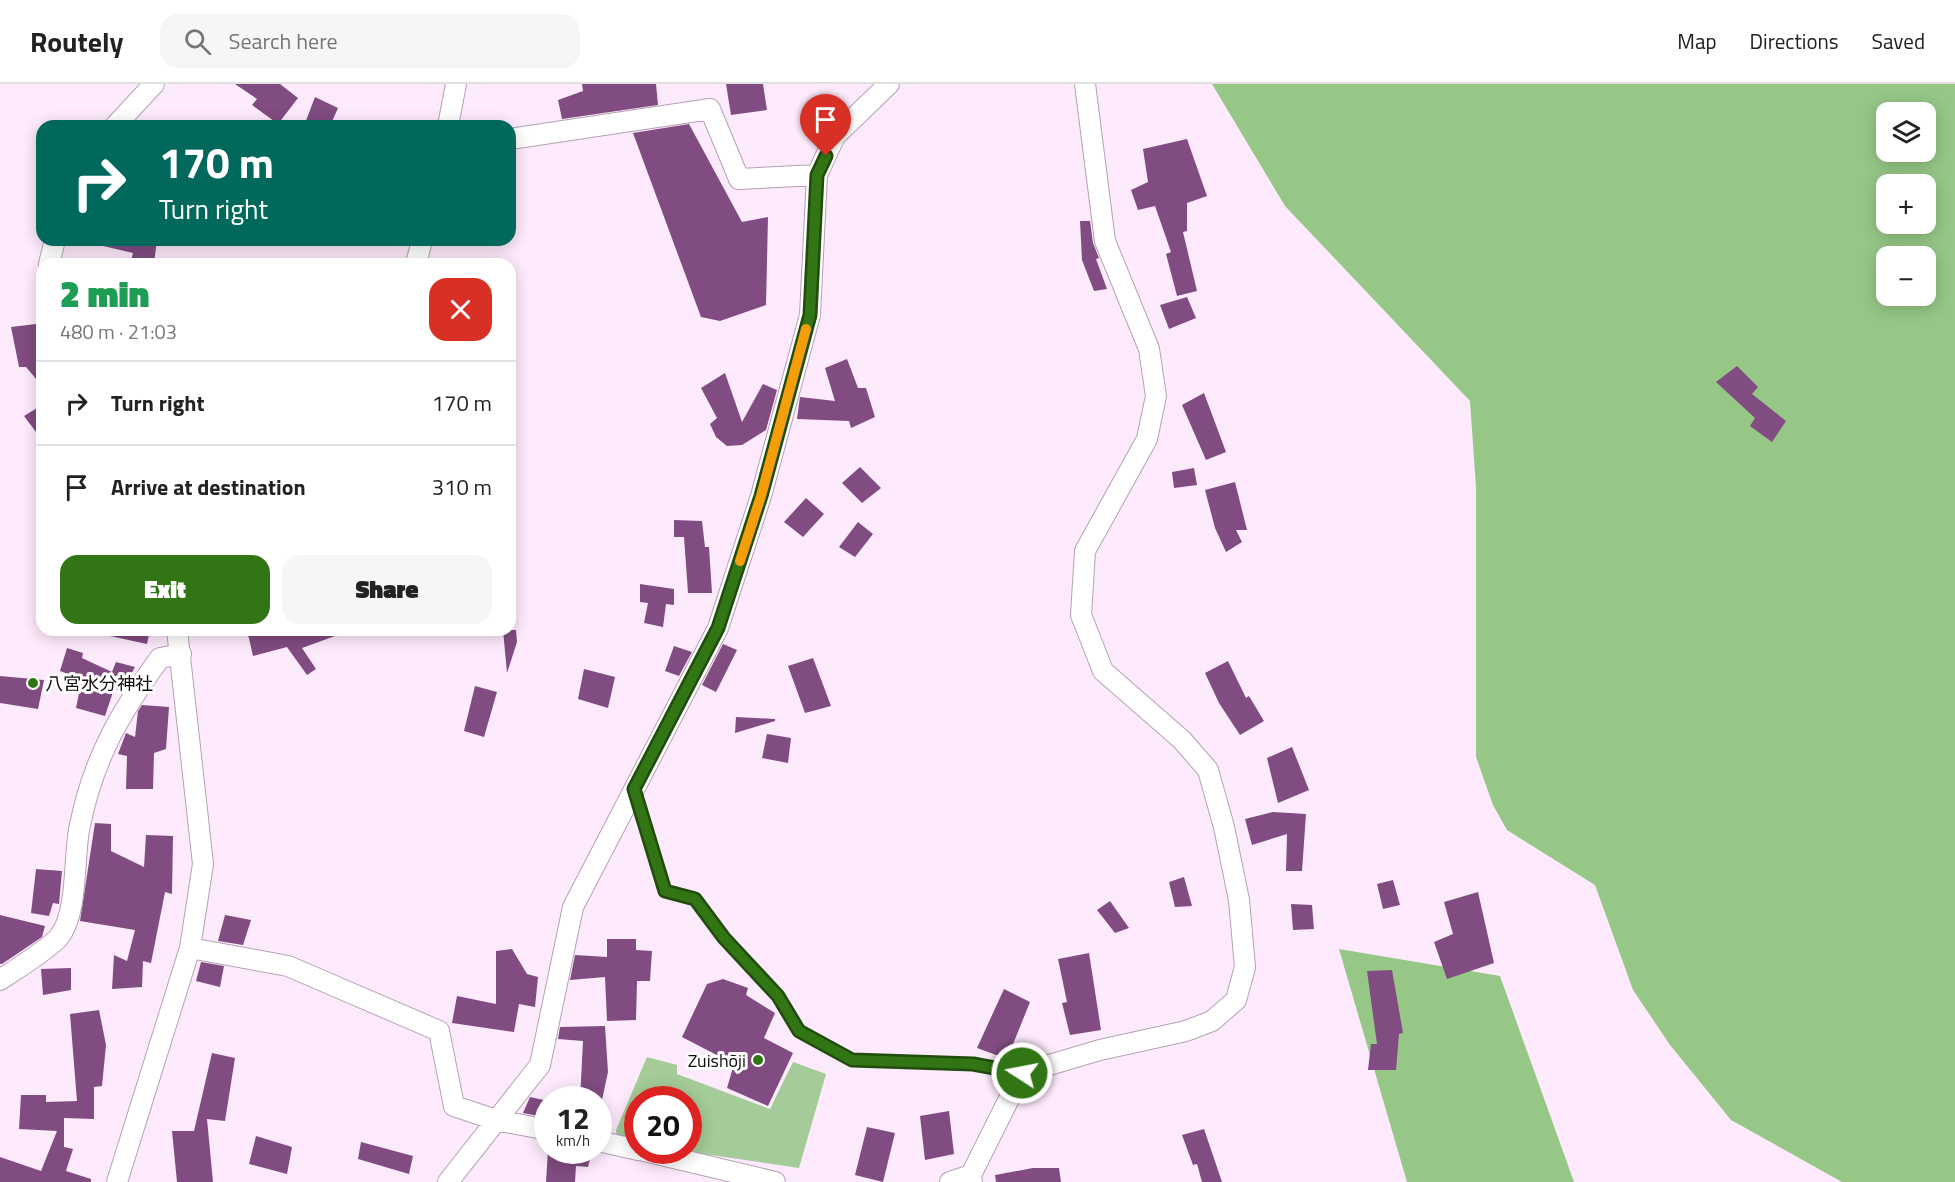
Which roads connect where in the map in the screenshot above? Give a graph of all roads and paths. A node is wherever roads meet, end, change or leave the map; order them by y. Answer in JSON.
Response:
{"nodes":[{"id":1,"x":154,"y":84,"type":"edge"},
{"id":2,"x":456,"y":84,"type":"edge"},
{"id":3,"x":889,"y":84,"type":"edge"},
{"id":4,"x":1085,"y":84,"type":"edge"},
{"id":5,"x":121,"y":120,"type":"edge"},
{"id":6,"x":449,"y":120,"type":"edge"},
{"id":7,"x":516,"y":138,"type":"edge"},
{"id":8,"x":817,"y":175,"type":"junction"},
{"id":9,"x":178,"y":636,"type":"edge"},
{"id":10,"x":181,"y":654,"type":"junction"},
{"id":11,"x":634,"y":789,"type":"junction"},
{"id":12,"x":190,"y":948,"type":"junction"},
{"id":13,"x":0,"y":980,"type":"edge"},
{"id":14,"x":1022,"y":1073,"type":"junction"},
{"id":15,"x":496,"y":1120,"type":"junction"},
{"id":16,"x":534,"y":1128,"type":"edge"},
{"id":17,"x":698,"y":1164,"type":"edge"},
{"id":18,"x":971,"y":1178,"type":"edge"},
{"id":19,"x":117,"y":1182,"type":"edge"},
{"id":20,"x":448,"y":1182,"type":"edge"},
{"id":21,"x":775,"y":1182,"type":"edge"},
{"id":22,"x":950,"y":1182,"type":"edge"}],
"edges":[{"from":1,"to":5,"type":"street"},
{"from":2,"to":6,"type":"street"},
{"from":3,"to":8,"type":"street"},
{"from":4,"to":14,"type":"street"},
{"from":7,"to":8,"type":"street"},
{"from":8,"to":11,"type":"street"},
{"from":9,"to":10,"type":"street"},
{"from":10,"to":12,"type":"street"},
{"from":10,"to":13,"type":"street"},
{"from":11,"to":14,"type":"lane"},
{"from":11,"to":15,"type":"street"},
{"from":12,"to":15,"type":"street"},
{"from":12,"to":19,"type":"street"},
{"from":14,"to":18,"type":"street"},
{"from":15,"to":16,"type":"street"},
{"from":15,"to":20,"type":"street"},
{"from":17,"to":21,"type":"street"},
{"from":18,"to":22,"type":"street"}]}
